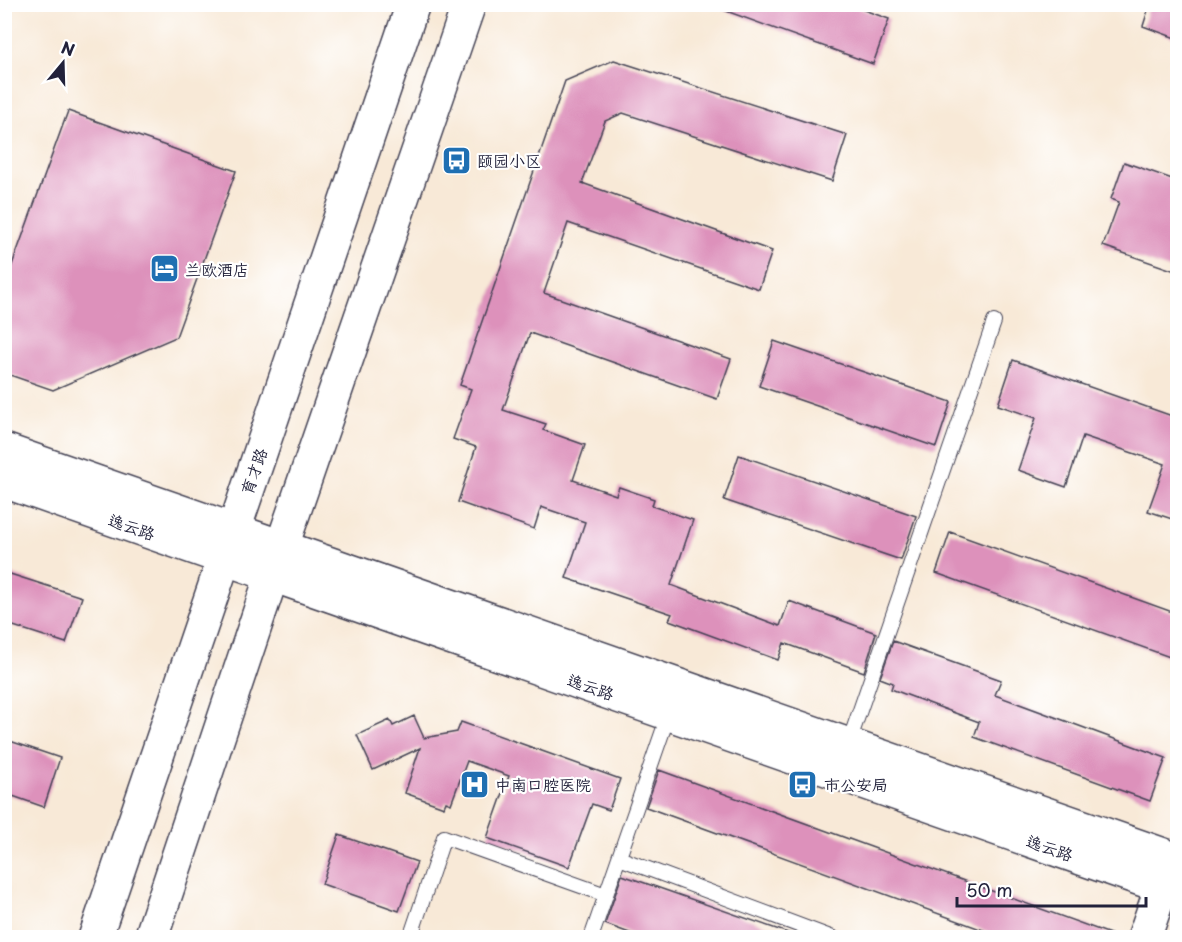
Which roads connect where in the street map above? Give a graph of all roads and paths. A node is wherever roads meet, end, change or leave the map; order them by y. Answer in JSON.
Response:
{"nodes":[{"id":1,"x":413,"y":4,"type":"edge"},
{"id":2,"x":469,"y":4,"type":"edge"},
{"id":3,"x":994,"y":322,"type":"dead end"},
{"id":4,"x":292,"y":358,"type":"junction"},
{"id":5,"x":341,"y":376,"type":"junction"},
{"id":6,"x":4,"y":450,"type":"edge"},
{"id":7,"x":4,"y":482,"type":"edge"},
{"id":8,"x":228,"y":544,"type":"junction"},
{"id":9,"x":277,"y":561,"type":"junction"},
{"id":10,"x":669,"y":713,"type":"junction"},
{"id":11,"x":166,"y":728,"type":"junction"},
{"id":12,"x":215,"y":745,"type":"junction"},
{"id":13,"x":848,"y":745,"type":"junction"},
{"id":14,"x":619,"y":858,"type":"junction"},
{"id":15,"x":1173,"y":868,"type":"edge"},
{"id":16,"x":606,"y":895,"type":"junction"},
{"id":17,"x":95,"y":938,"type":"edge"},
{"id":18,"x":151,"y":938,"type":"edge"},
{"id":19,"x":410,"y":938,"type":"edge"},
{"id":20,"x":591,"y":938,"type":"edge"},
{"id":21,"x":833,"y":938,"type":"edge"},
{"id":22,"x":1144,"y":938,"type":"edge"}],
"edges":[{"from":1,"to":4,"type":"street","name":"育才路"},
{"from":2,"to":5,"type":"street"},
{"from":3,"to":13,"type":"lane"},
{"from":4,"to":5,"type":"street"},
{"from":4,"to":8,"type":"street","name":"育才路"},
{"from":5,"to":9,"type":"street"},
{"from":6,"to":8,"type":"street","name":"逸云路"},
{"from":7,"to":8,"type":"street","name":"逸云路"},
{"from":8,"to":9,"type":"street","name":"逸云路"},
{"from":8,"to":11,"type":"street","name":"育才路"},
{"from":9,"to":10,"type":"street","name":"逸云路"},
{"from":9,"to":12,"type":"street"},
{"from":9,"to":13,"type":"street","name":"逸云路"},
{"from":10,"to":14,"type":"lane"},
{"from":10,"to":15,"type":"street","name":"逸云路"},
{"from":11,"to":12,"type":"street"},
{"from":11,"to":17,"type":"street","name":"育才路"},
{"from":12,"to":18,"type":"street"},
{"from":13,"to":15,"type":"street","name":"逸云路"},
{"from":14,"to":16,"type":"lane"},
{"from":14,"to":21,"type":"lane"},
{"from":15,"to":22,"type":"street"},
{"from":16,"to":19,"type":"lane"},
{"from":16,"to":20,"type":"lane"}]}
